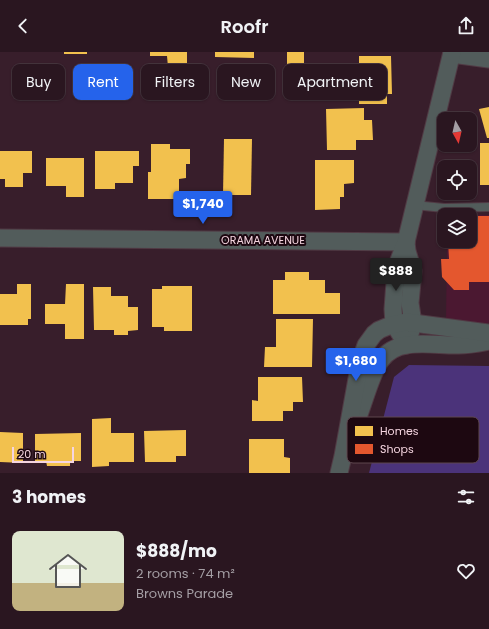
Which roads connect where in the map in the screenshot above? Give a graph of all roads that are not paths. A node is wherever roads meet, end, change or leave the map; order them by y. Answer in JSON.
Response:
{"nodes":[{"id":1,"x":452,"y":53,"type":"edge"},
{"id":2,"x":489,"y":59,"type":"edge"},
{"id":3,"x":414,"y":205,"type":"junction"},
{"id":4,"x":489,"y":207,"type":"edge"},
{"id":5,"x":0,"y":238,"type":"edge"},
{"id":6,"x":406,"y":242,"type":"junction"},
{"id":7,"x":413,"y":323,"type":"junction"},
{"id":8,"x":394,"y":324,"type":"junction"},
{"id":9,"x":489,"y":334,"type":"edge"},
{"id":10,"x":489,"y":341,"type":"edge"},
{"id":11,"x":406,"y":345,"type":"junction"},
{"id":12,"x":350,"y":417,"type":"edge"},
{"id":13,"x":358,"y":417,"type":"edge"},
{"id":14,"x":347,"y":435,"type":"edge"},
{"id":15,"x":347,"y":445,"type":"edge"},
{"id":16,"x":343,"y":456,"type":"junction"},
{"id":17,"x":339,"y":473,"type":"edge"}],
"edges":[{"from":1,"to":2,"type":"street"},
{"from":1,"to":3,"type":"street"},
{"from":3,"to":4,"type":"lane"},
{"from":3,"to":6,"type":"street"},
{"from":5,"to":6,"type":"street","name":"ORAMA AVENUE"},
{"from":6,"to":7,"type":"street"},
{"from":6,"to":8,"type":"street"},
{"from":7,"to":8,"type":"street"},
{"from":7,"to":9,"type":"street"},
{"from":7,"to":11,"type":"street"},
{"from":8,"to":11,"type":"street"},
{"from":8,"to":12,"type":"street"},
{"from":10,"to":11,"type":"street"},
{"from":11,"to":13,"type":"street"},
{"from":14,"to":16,"type":"street"},
{"from":15,"to":16,"type":"street"},
{"from":16,"to":17,"type":"street"}]}
